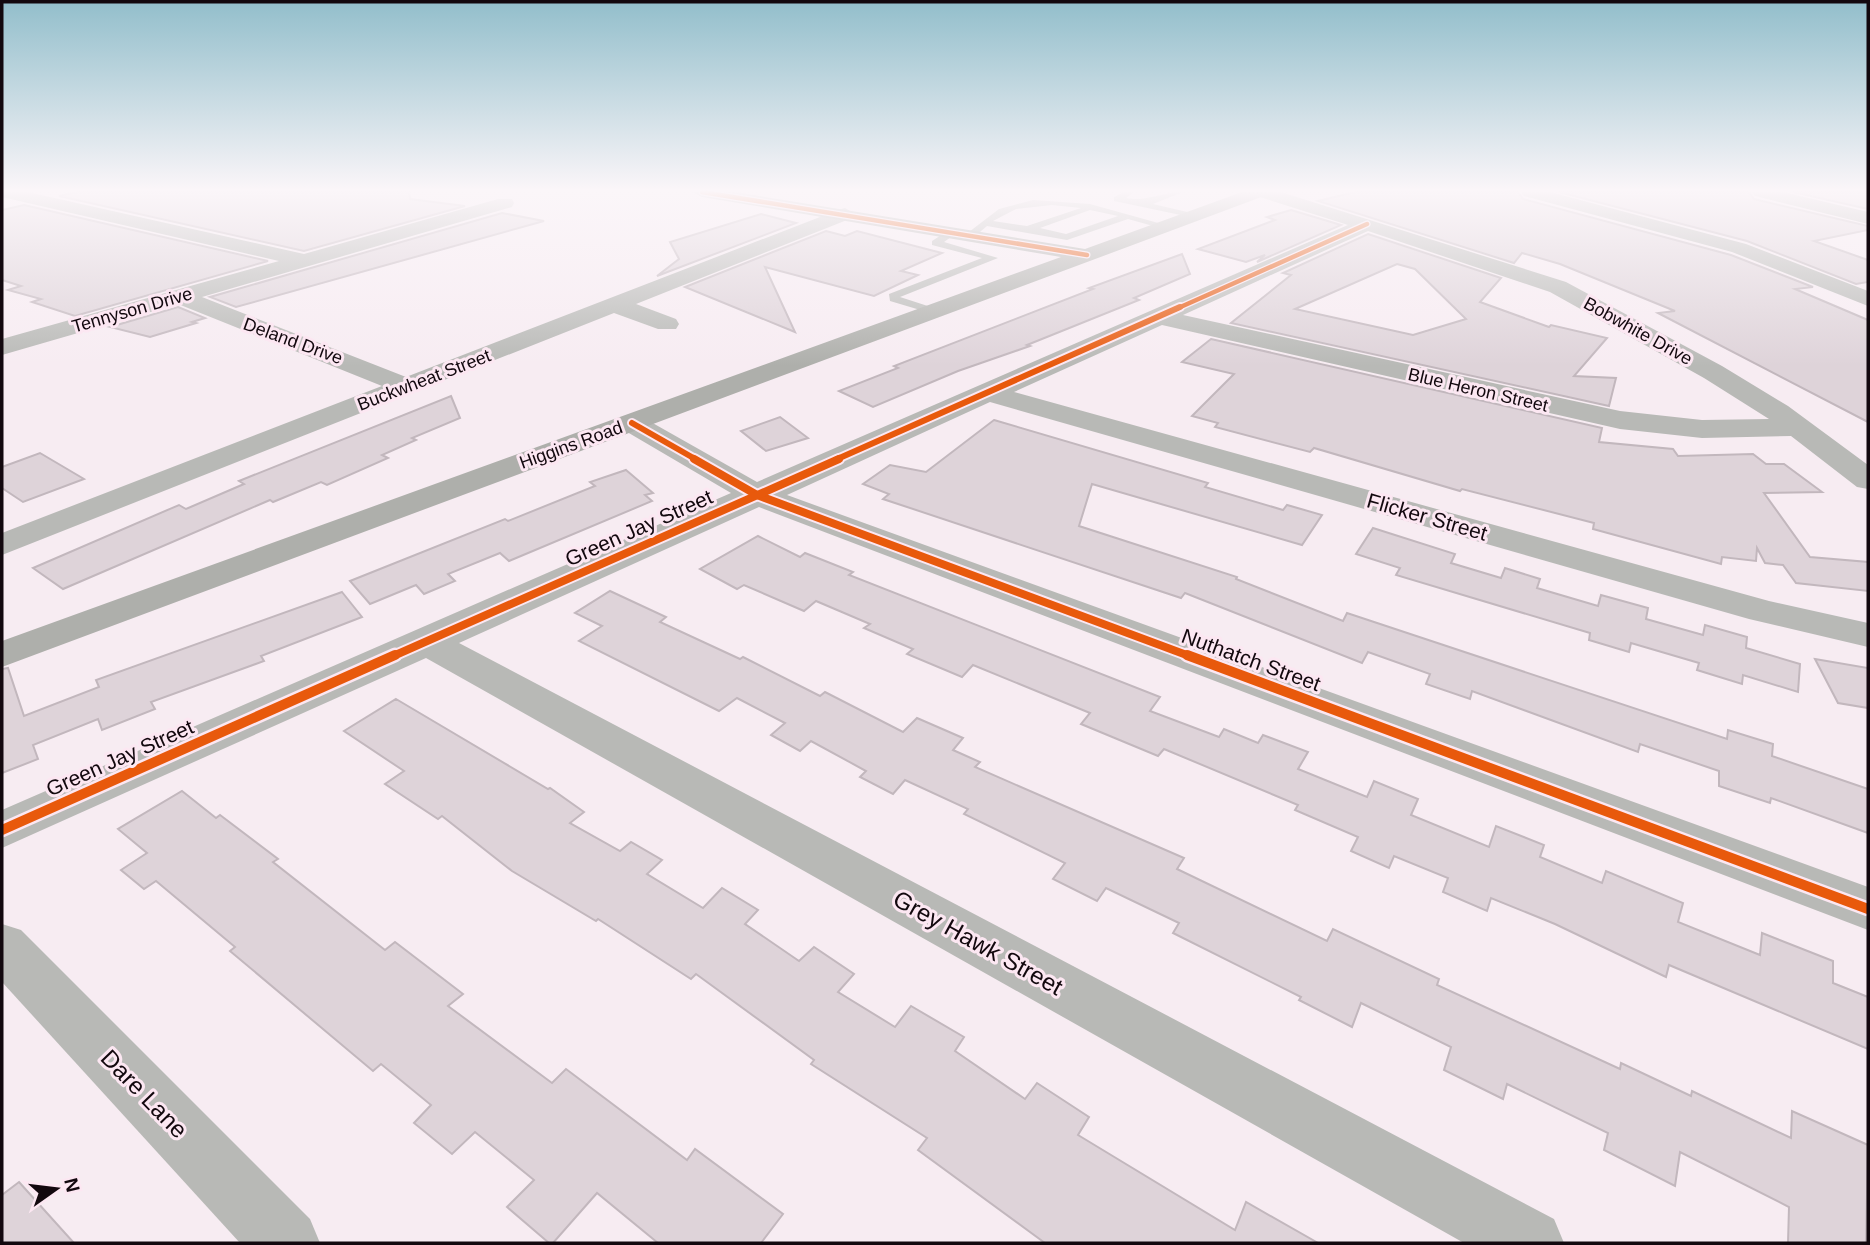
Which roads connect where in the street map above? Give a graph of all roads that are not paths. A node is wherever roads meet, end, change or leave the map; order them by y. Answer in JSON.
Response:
{"nodes":[{"id":1,"x":260,"y":250,"type":"edge"},
{"id":2,"x":338,"y":250,"type":"edge"},
{"id":3,"x":754,"y":250,"type":"edge"},
{"id":4,"x":963,"y":250,"type":"edge"},
{"id":5,"x":1064,"y":250,"type":"edge"},
{"id":6,"x":1100,"y":250,"type":"edge"},
{"id":7,"x":1309,"y":250,"type":"edge"},
{"id":8,"x":1450,"y":250,"type":"edge"},
{"id":9,"x":1744,"y":250,"type":"edge"},
{"id":10,"x":1087,"y":255,"type":"junction"},
{"id":11,"x":303,"y":260,"type":"junction"},
{"id":12,"x":179,"y":296,"type":"junction"},
{"id":13,"x":1868,"y":299,"type":"edge"},
{"id":14,"x":615,"y":305,"type":"junction"},
{"id":15,"x":933,"y":312,"type":"junction"},
{"id":16,"x":1160,"y":317,"type":"junction"},
{"id":17,"x":2,"y":324,"type":"edge"},
{"id":18,"x":667,"y":324,"type":"dead end"},
{"id":19,"x":40,"y":336,"type":"junction"},
{"id":20,"x":2,"y":347,"type":"edge"},
{"id":21,"x":407,"y":387,"type":"junction"},
{"id":22,"x":988,"y":393,"type":"junction"},
{"id":23,"x":632,"y":423,"type":"junction"},
{"id":24,"x":1800,"y":428,"type":"junction"},
{"id":25,"x":1868,"y":480,"type":"edge"},
{"id":26,"x":757,"y":495,"type":"junction"},
{"id":27,"x":2,"y":545,"type":"edge"},
{"id":28,"x":1868,"y":635,"type":"edge"},
{"id":29,"x":426,"y":642,"type":"junction"},
{"id":30,"x":2,"y":655,"type":"edge"},
{"id":31,"x":2,"y":830,"type":"edge"},
{"id":32,"x":1868,"y":909,"type":"edge"},
{"id":33,"x":2,"y":946,"type":"edge"},
{"id":34,"x":286,"y":1243,"type":"edge"},
{"id":35,"x":1530,"y":1243,"type":"edge"}],
"edges":[{"from":1,"to":11,"type":"street"},
{"from":2,"to":11,"type":"street","name":"Tennyson Drive"},
{"from":3,"to":14,"type":"street","name":"Buckwheat Street"},
{"from":4,"to":15,"type":"lane"},
{"from":5,"to":10,"type":"street"},
{"from":6,"to":10,"type":"street","name":"Higgins Road"},
{"from":7,"to":16,"type":"street","name":"Green Jay Street"},
{"from":8,"to":24,"type":"street","name":"Bobwhite Drive"},
{"from":9,"to":13,"type":"street"},
{"from":10,"to":15,"type":"street","name":"Higgins Road"},
{"from":11,"to":12,"type":"street","name":"Tennyson Drive"},
{"from":12,"to":19,"type":"street","name":"Tennyson Drive"},
{"from":12,"to":21,"type":"street","name":"Deland Drive"},
{"from":14,"to":18,"type":"street"},
{"from":14,"to":21,"type":"street","name":"Buckwheat Street"},
{"from":15,"to":23,"type":"street","name":"Higgins Road"},
{"from":16,"to":22,"type":"street","name":"Green Jay Street"},
{"from":16,"to":24,"type":"street","name":"Blue Heron Street"},
{"from":17,"to":19,"type":"street"},
{"from":19,"to":20,"type":"street","name":"Tennyson Drive"},
{"from":21,"to":27,"type":"street","name":"Buckwheat Street"},
{"from":22,"to":26,"type":"street","name":"Green Jay Street"},
{"from":22,"to":28,"type":"street","name":"Flicker Street"},
{"from":23,"to":26,"type":"street","name":"Nuthatch Street"},
{"from":23,"to":30,"type":"street","name":"Higgins Road"},
{"from":24,"to":25,"type":"street","name":"Bobwhite Drive"},
{"from":26,"to":29,"type":"street","name":"Green Jay Street"},
{"from":26,"to":32,"type":"street","name":"Nuthatch Street"},
{"from":29,"to":31,"type":"street","name":"Green Jay Street"},
{"from":29,"to":35,"type":"street","name":"Grey Hawk Street"},
{"from":33,"to":34,"type":"street","name":"Dare Lane"}]}
